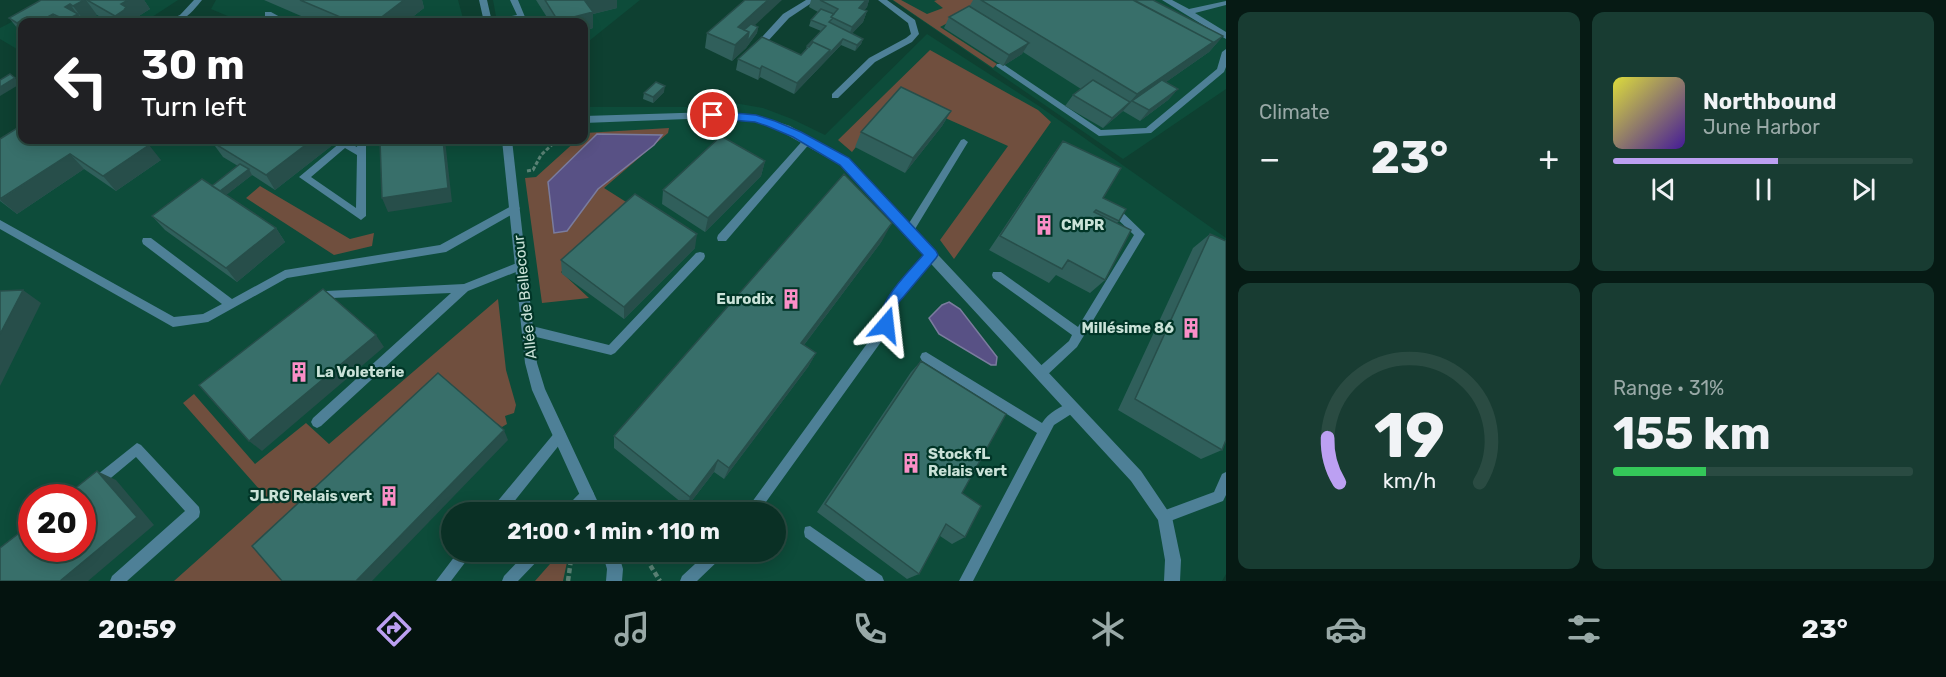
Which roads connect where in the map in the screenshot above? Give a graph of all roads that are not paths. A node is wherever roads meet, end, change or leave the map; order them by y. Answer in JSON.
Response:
{"nodes":[{"id":1,"x":198,"y":0,"type":"edge"},
{"id":2,"x":483,"y":0,"type":"edge"},
{"id":3,"x":514,"y":0,"type":"edge"},
{"id":4,"x":812,"y":0,"type":"edge"},
{"id":5,"x":882,"y":0,"type":"edge"},
{"id":6,"x":1166,"y":0,"type":"edge"},
{"id":7,"x":1226,"y":3,"type":"edge"},
{"id":8,"x":1188,"y":12,"type":"junction"},
{"id":9,"x":268,"y":14,"type":"dead end"},
{"id":10,"x":183,"y":17,"type":"edge"},
{"id":11,"x":276,"y":18,"type":"edge"},
{"id":12,"x":487,"y":18,"type":"edge"},
{"id":13,"x":521,"y":18,"type":"edge"},
{"id":14,"x":1226,"y":36,"type":"edge"},
{"id":15,"x":765,"y":39,"type":"edge"},
{"id":16,"x":1226,"y":52,"type":"edge"},
{"id":17,"x":1000,"y":66,"type":"dead end"},
{"id":18,"x":836,"y":96,"type":"dead end"},
{"id":19,"x":588,"y":120,"type":"edge"},
{"id":20,"x":808,"y":140,"type":"junction"},
{"id":21,"x":964,"y":142,"type":"dead end"},
{"id":22,"x":362,"y":144,"type":"edge"},
{"id":23,"x":508,"y":144,"type":"edge"},
{"id":24,"x":362,"y":154,"type":"junction"},
{"id":25,"x":1109,"y":205,"type":"edge"},
{"id":26,"x":515,"y":208,"type":"junction"},
{"id":27,"x":0,"y":224,"type":"edge"},
{"id":28,"x":909,"y":231,"type":"junction"},
{"id":29,"x":722,"y":238,"type":"dead end"},
{"id":30,"x":147,"y":241,"type":"dead end"},
{"id":31,"x":932,"y":255,"type":"junction"},
{"id":32,"x":700,"y":256,"type":"dead end"},
{"id":33,"x":522,"y":265,"type":"junction"},
{"id":34,"x":997,"y":275,"type":"dead end"},
{"id":35,"x":464,"y":288,"type":"junction"},
{"id":36,"x":231,"y":305,"type":"junction"},
{"id":37,"x":312,"y":309,"type":"edge"},
{"id":38,"x":528,"y":330,"type":"junction"},
{"id":39,"x":1079,"y":334,"type":"junction"},
{"id":40,"x":926,"y":357,"type":"dead end"},
{"id":41,"x":1041,"y":373,"type":"junction"},
{"id":42,"x":1072,"y":407,"type":"junction"},
{"id":43,"x":317,"y":422,"type":"dead end"},
{"id":44,"x":1044,"y":431,"type":"junction"},
{"id":45,"x":560,"y":435,"type":"junction"},
{"id":46,"x":1226,"y":478,"type":"edge"},
{"id":47,"x":94,"y":484,"type":"edge"},
{"id":48,"x":588,"y":494,"type":"junction"},
{"id":49,"x":506,"y":502,"type":"edge"},
{"id":50,"x":581,"y":502,"type":"edge"},
{"id":51,"x":591,"y":502,"type":"edge"},
{"id":52,"x":758,"y":502,"type":"edge"},
{"id":53,"x":1164,"y":517,"type":"junction"},
{"id":54,"x":810,"y":532,"type":"dead end"},
{"id":55,"x":458,"y":562,"type":"edge"},
{"id":56,"x":527,"y":562,"type":"edge"},
{"id":57,"x":613,"y":562,"type":"edge"},
{"id":58,"x":707,"y":562,"type":"edge"},
{"id":59,"x":117,"y":581,"type":"edge"},
{"id":60,"x":443,"y":581,"type":"edge"},
{"id":61,"x":509,"y":581,"type":"edge"},
{"id":62,"x":614,"y":581,"type":"edge"},
{"id":63,"x":687,"y":581,"type":"edge"},
{"id":64,"x":877,"y":581,"type":"edge"},
{"id":65,"x":966,"y":581,"type":"edge"},
{"id":66,"x":1172,"y":581,"type":"edge"}],
"edges":[{"from":1,"to":10,"type":"lane"},
{"from":2,"to":12,"type":"street"},
{"from":3,"to":13,"type":"lane"},
{"from":4,"to":15,"type":"street"},
{"from":5,"to":18,"type":"lane"},
{"from":6,"to":8,"type":"lane"},
{"from":7,"to":8,"type":"lane"},
{"from":8,"to":14,"type":"lane"},
{"from":9,"to":11,"type":"lane"},
{"from":16,"to":17,"type":"lane"},
{"from":19,"to":20,"type":"street"},
{"from":20,"to":28,"type":"street"},
{"from":20,"to":29,"type":"lane"},
{"from":21,"to":28,"type":"lane"},
{"from":22,"to":24,"type":"lane"},
{"from":23,"to":26,"type":"street","name":"Allée de Bellecour"},
{"from":24,"to":24,"type":"lane"},
{"from":25,"to":39,"type":"lane"},
{"from":26,"to":33,"type":"street","name":"Allée de Bellecour"},
{"from":26,"to":36,"type":"lane"},
{"from":27,"to":36,"type":"lane"},
{"from":28,"to":31,"type":"street"},
{"from":30,"to":36,"type":"lane"},
{"from":31,"to":41,"type":"street"},
{"from":31,"to":52,"type":"lane"},
{"from":32,"to":38,"type":"lane"},
{"from":33,"to":35,"type":"lane"},
{"from":33,"to":38,"type":"street","name":"Allée de Bellecour"},
{"from":34,"to":39,"type":"lane"},
{"from":35,"to":37,"type":"lane"},
{"from":35,"to":43,"type":"lane"},
{"from":38,"to":45,"type":"street","name":"Allée de Bellecour"},
{"from":39,"to":41,"type":"lane"},
{"from":40,"to":44,"type":"lane"},
{"from":41,"to":42,"type":"street"},
{"from":42,"to":44,"type":"lane"},
{"from":42,"to":53,"type":"street"},
{"from":44,"to":65,"type":"lane"},
{"from":45,"to":48,"type":"street","name":"Allée de Bellecour"},
{"from":45,"to":49,"type":"lane"},
{"from":46,"to":53,"type":"lane"},
{"from":47,"to":59,"type":"lane"},
{"from":48,"to":50,"type":"lane"},
{"from":48,"to":51,"type":"street","name":"Allée de Bellecour"},
{"from":53,"to":66,"type":"street"},
{"from":54,"to":64,"type":"lane"},
{"from":55,"to":60,"type":"lane"},
{"from":56,"to":61,"type":"lane"},
{"from":57,"to":62,"type":"street"},
{"from":58,"to":63,"type":"lane"}]}
